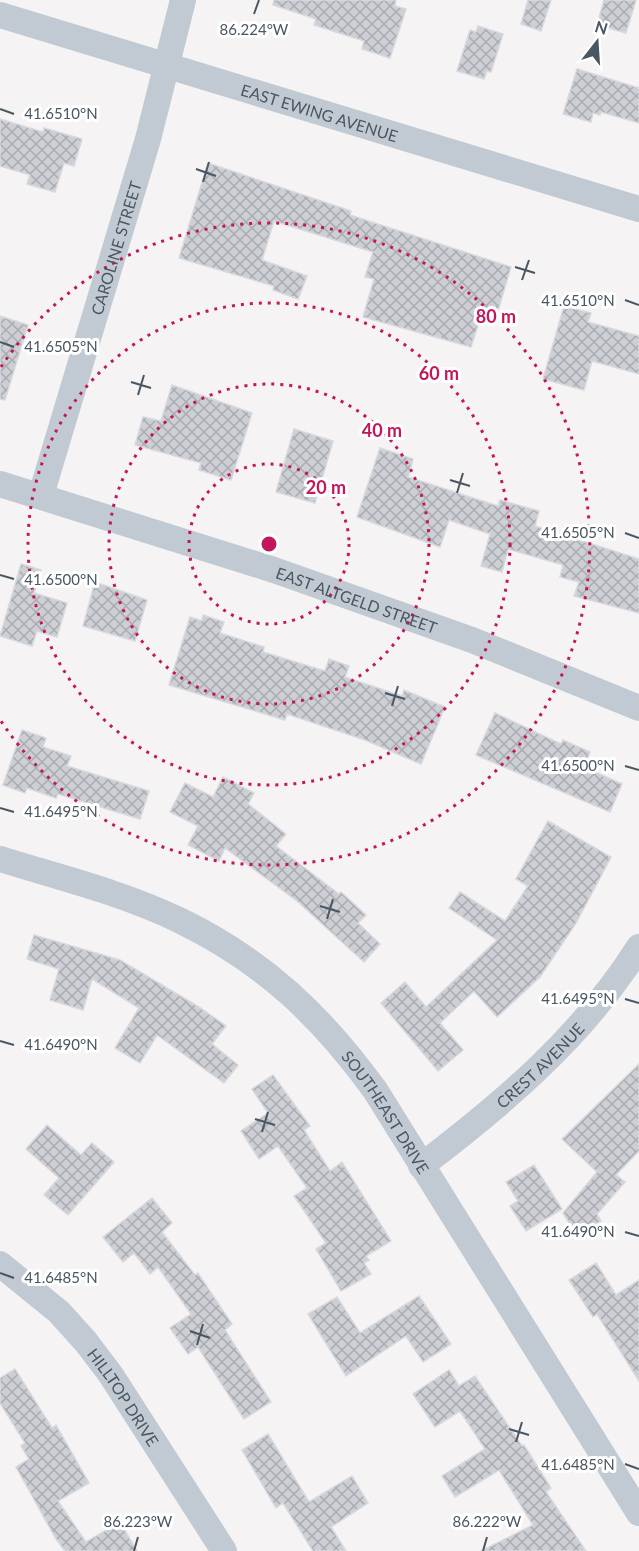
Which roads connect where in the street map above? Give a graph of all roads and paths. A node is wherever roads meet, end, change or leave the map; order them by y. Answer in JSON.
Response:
{"nodes":[{"id":1,"x":183,"y":0,"type":"edge"},
{"id":2,"x":0,"y":15,"type":"edge"},
{"id":3,"x":165,"y":66,"type":"junction"},
{"id":4,"x":639,"y":209,"type":"edge"},
{"id":5,"x":0,"y":484,"type":"edge"},
{"id":6,"x":41,"y":495,"type":"junction"},
{"id":7,"x":639,"y":708,"type":"edge"},
{"id":8,"x":0,"y":859,"type":"edge"},
{"id":9,"x":639,"y":947,"type":"edge"},
{"id":10,"x":421,"y":1166,"type":"junction"},
{"id":11,"x":0,"y":1264,"type":"edge"},
{"id":12,"x":639,"y":1513,"type":"edge"},
{"id":13,"x":224,"y":1551,"type":"edge"}],
"edges":[{"from":1,"to":3,"type":"street","name":"CAROLINE STREET"},
{"from":2,"to":3,"type":"street","name":"EAST EWING AVENUE"},
{"from":3,"to":4,"type":"street","name":"EAST EWING AVENUE"},
{"from":3,"to":6,"type":"street","name":"CAROLINE STREET"},
{"from":5,"to":6,"type":"street","name":"EAST ALTGELD STREET"},
{"from":6,"to":7,"type":"street","name":"EAST ALTGELD STREET"},
{"from":8,"to":10,"type":"street","name":"SOUTHEAST DRIVE"},
{"from":9,"to":10,"type":"street","name":"CREST AVENUE"},
{"from":10,"to":12,"type":"street","name":"SOUTHEAST DRIVE"},
{"from":11,"to":13,"type":"street","name":"HILLTOP DRIVE"}]}
